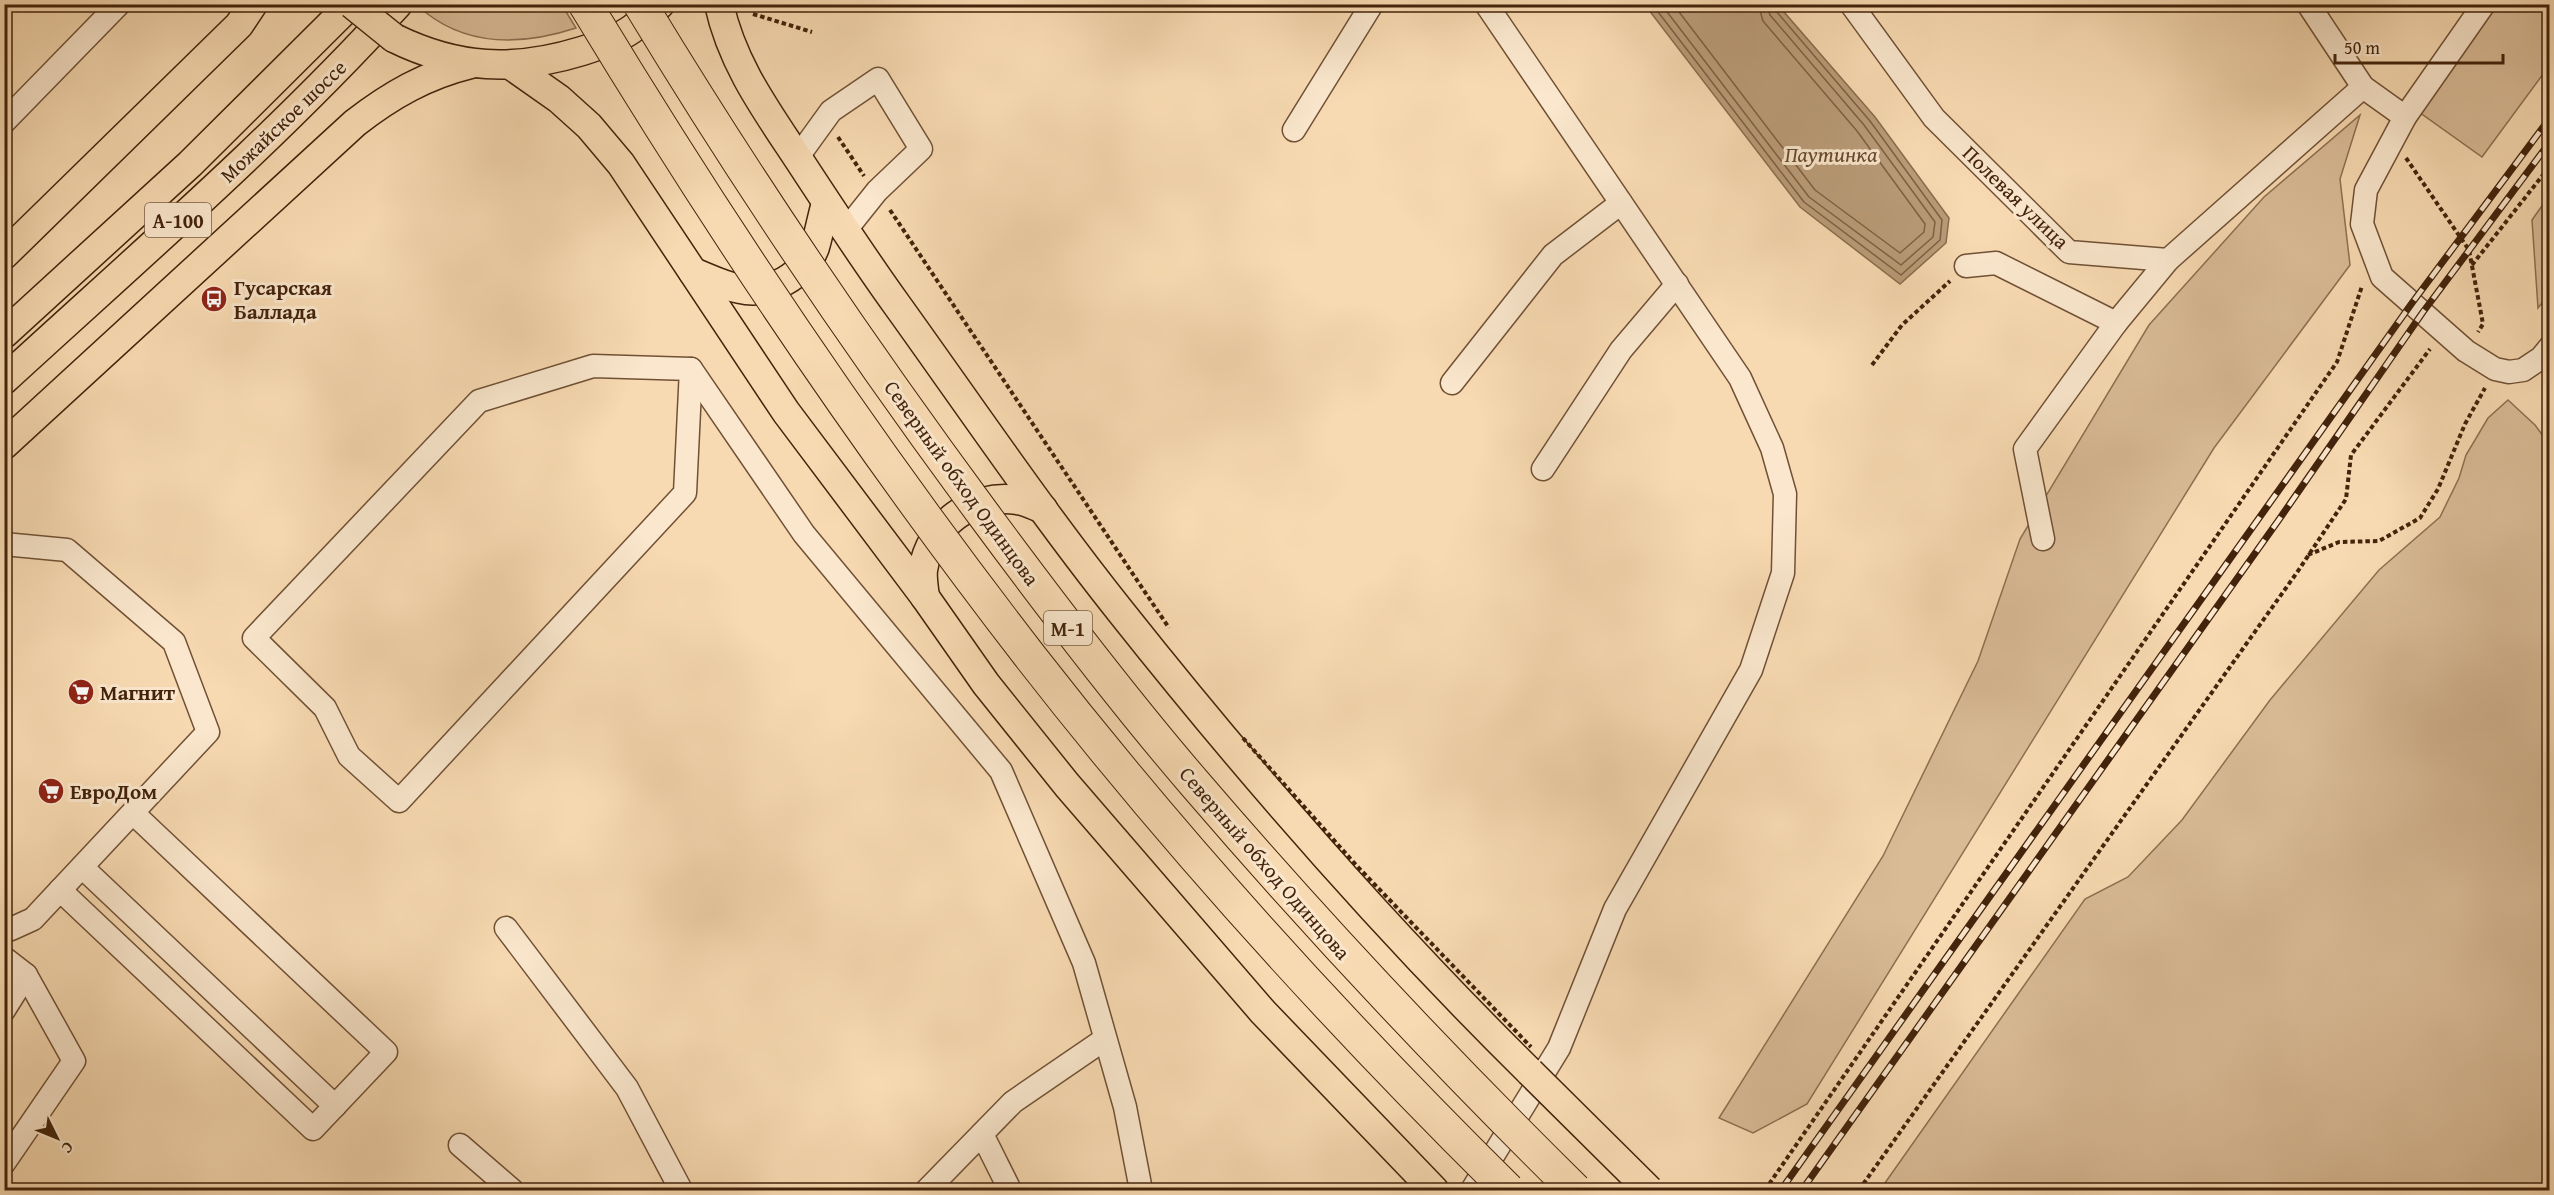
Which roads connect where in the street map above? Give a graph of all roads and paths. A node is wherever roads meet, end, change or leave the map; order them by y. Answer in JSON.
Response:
{"nodes":[{"id":1,"x":119,"y":4,"type":"edge"},
{"id":2,"x":253,"y":4,"type":"edge"},
{"id":3,"x":351,"y":4,"type":"edge"},
{"id":4,"x":398,"y":4,"type":"edge"},
{"id":5,"x":585,"y":4,"type":"edge"},
{"id":6,"x":640,"y":4,"type":"edge"},
{"id":7,"x":660,"y":4,"type":"edge"},
{"id":8,"x":719,"y":4,"type":"edge"},
{"id":9,"x":1372,"y":4,"type":"edge"},
{"id":10,"x":1486,"y":4,"type":"edge"},
{"id":11,"x":1851,"y":4,"type":"edge"},
{"id":12,"x":2308,"y":4,"type":"edge"},
{"id":13,"x":2484,"y":4,"type":"edge"},
{"id":14,"x":753,"y":14,"type":"dead end"},
{"id":15,"x":812,"y":32,"type":"dead end"},
{"id":16,"x":471,"y":64,"type":"junction"},
{"id":17,"x":512,"y":66,"type":"junction"},
{"id":18,"x":2363,"y":87,"type":"junction"},
{"id":19,"x":2405,"y":117,"type":"junction"},
{"id":20,"x":4,"y":122,"type":"edge"},
{"id":21,"x":1294,"y":130,"type":"dead end"},
{"id":22,"x":835,"y":134,"type":"dead end"},
{"id":23,"x":2393,"y":140,"type":"junction"},
{"id":24,"x":797,"y":158,"type":"junction"},
{"id":25,"x":2550,"y":166,"type":"edge"},
{"id":26,"x":877,"y":191,"type":"junction"},
{"id":27,"x":826,"y":202,"type":"junction"},
{"id":28,"x":1621,"y":203,"type":"junction"},
{"id":29,"x":845,"y":231,"type":"junction"},
{"id":30,"x":2372,"y":254,"type":"junction"},
{"id":31,"x":4,"y":255,"type":"edge"},
{"id":32,"x":2168,"y":260,"type":"junction"},
{"id":33,"x":2472,"y":265,"type":"junction"},
{"id":34,"x":1966,"y":266,"type":"joint"},
{"id":35,"x":693,"y":272,"type":"junction"},
{"id":36,"x":1677,"y":284,"type":"junction"},
{"id":37,"x":2116,"y":323,"type":"junction"},
{"id":38,"x":2444,"y":331,"type":"junction"},
{"id":39,"x":4,"y":334,"type":"edge"},
{"id":40,"x":2466,"y":351,"type":"junction"},
{"id":41,"x":2547,"y":359,"type":"edge"},
{"id":42,"x":1872,"y":366,"type":"dead end"},
{"id":43,"x":691,"y":369,"type":"junction"},
{"id":44,"x":2495,"y":369,"type":"junction"},
{"id":45,"x":4,"y":380,"type":"edge"},
{"id":46,"x":1452,"y":383,"type":"dead end"},
{"id":47,"x":4,"y":445,"type":"edge"},
{"id":48,"x":1543,"y":469,"type":"dead end"},
{"id":49,"x":1043,"y":509,"type":"junction"},
{"id":50,"x":2043,"y":539,"type":"dead end"},
{"id":51,"x":4,"y":544,"type":"edge"},
{"id":52,"x":2308,"y":555,"type":"junction"},
{"id":53,"x":925,"y":597,"type":"junction"},
{"id":54,"x":1171,"y":631,"type":"dead end"},
{"id":55,"x":1238,"y":738,"type":"junction"},
{"id":56,"x":133,"y":813,"type":"junction"},
{"id":57,"x":82,"y":867,"type":"junction"},
{"id":58,"x":60,"y":890,"type":"junction"},
{"id":59,"x":4,"y":926,"type":"edge"},
{"id":60,"x":506,"y":928,"type":"dead end"},
{"id":61,"x":4,"y":958,"type":"edge"},
{"id":62,"x":26,"y":975,"type":"junction"},
{"id":63,"x":4,"y":1010,"type":"edge"},
{"id":64,"x":1105,"y":1039,"type":"junction"},
{"id":65,"x":1539,"y":1056,"type":"dead end"},
{"id":66,"x":335,"y":1106,"type":"junction"},
{"id":67,"x":982,"y":1134,"type":"junction"},
{"id":68,"x":460,"y":1145,"type":"dead end"},
{"id":69,"x":4,"y":1163,"type":"edge"},
{"id":70,"x":512,"y":1191,"type":"edge"},
{"id":71,"x":681,"y":1191,"type":"edge"},
{"id":72,"x":927,"y":1191,"type":"edge"},
{"id":73,"x":1010,"y":1191,"type":"edge"},
{"id":74,"x":1140,"y":1191,"type":"edge"},
{"id":75,"x":1434,"y":1191,"type":"edge"},
{"id":76,"x":1472,"y":1191,"type":"edge"},
{"id":77,"x":1508,"y":1191,"type":"edge"},
{"id":78,"x":1575,"y":1191,"type":"edge"},
{"id":79,"x":1649,"y":1191,"type":"edge"},
{"id":80,"x":1765,"y":1191,"type":"edge"},
{"id":81,"x":1859,"y":1191,"type":"edge"}],
"edges":[{"from":1,"to":20,"type":"street"},
{"from":2,"to":31,"type":"main road"},
{"from":3,"to":16,"type":"main road","bridge":true},
{"from":3,"to":39,"type":"main road","name":"Можайское шоссе","number":"А-100"},
{"from":4,"to":45,"type":"main road","name":"Можайское шоссе","number":"А-100"},
{"from":5,"to":77,"type":"highway","number":"М-1","bridge":true},
{"from":6,"to":78,"type":"highway","name":"Северный обход Одинцова","number":"М-1","bridge":true},
{"from":7,"to":17,"type":"main road"},
{"from":8,"to":24,"type":"main road"},
{"from":9,"to":21,"type":"street"},
{"from":10,"to":28,"type":"street"},
{"from":11,"to":32,"type":"street","name":"Полевая улица"},
{"from":12,"to":18,"type":"street"},
{"from":13,"to":19,"type":"street"},
{"from":14,"to":15,"type":"path"},
{"from":16,"to":17,"type":"main road"},
{"from":16,"to":47,"type":"main road"},
{"from":17,"to":35,"type":"main road"},
{"from":18,"to":19,"type":"street"},
{"from":18,"to":32,"type":"street"},
{"from":19,"to":23,"type":"street"},
{"from":22,"to":26,"type":"path"},
{"from":23,"to":30,"type":"street"},
{"from":23,"to":33,"type":"path"},
{"from":24,"to":26,"type":"street"},
{"from":24,"to":27,"type":"main road"},
{"from":25,"to":33,"type":"path"},
{"from":26,"to":29,"type":"street"},
{"from":26,"to":54,"type":"path"},
{"from":27,"to":29,"type":"main road"},
{"from":27,"to":35,"type":"main road"},
{"from":28,"to":36,"type":"street"},
{"from":28,"to":46,"type":"street"},
{"from":29,"to":49,"type":"main road"},
{"from":30,"to":38,"type":"street"},
{"from":30,"to":80,"type":"path"},
{"from":32,"to":37,"type":"street"},
{"from":33,"to":40,"type":"path"},
{"from":34,"to":37,"type":"street"},
{"from":34,"to":42,"type":"path"},
{"from":35,"to":53,"type":"main road"},
{"from":36,"to":48,"type":"street"},
{"from":36,"to":76,"type":"street"},
{"from":37,"to":50,"type":"street"},
{"from":38,"to":40,"type":"street"},
{"from":38,"to":52,"type":"path"},
{"from":40,"to":44,"type":"street"},
{"from":41,"to":44,"type":"street"},
{"from":43,"to":43,"type":"street"},
{"from":43,"to":64,"type":"street"},
{"from":44,"to":52,"type":"path"},
{"from":49,"to":53,"type":"main road"},
{"from":49,"to":55,"type":"main road"},
{"from":51,"to":56,"type":"street"},
{"from":52,"to":81,"type":"path"},
{"from":53,"to":75,"type":"main road"},
{"from":55,"to":65,"type":"path","bridge":true},
{"from":55,"to":79,"type":"main road","bridge":true},
{"from":56,"to":57,"type":"street"},
{"from":56,"to":66,"type":"street"},
{"from":57,"to":58,"type":"street"},
{"from":57,"to":66,"type":"street"},
{"from":58,"to":59,"type":"street"},
{"from":58,"to":66,"type":"street"},
{"from":60,"to":71,"type":"street"},
{"from":61,"to":62,"type":"street"},
{"from":62,"to":63,"type":"street"},
{"from":62,"to":69,"type":"street"},
{"from":64,"to":67,"type":"street"},
{"from":64,"to":74,"type":"street"},
{"from":67,"to":72,"type":"street"},
{"from":67,"to":73,"type":"street"},
{"from":68,"to":70,"type":"street"}]}
